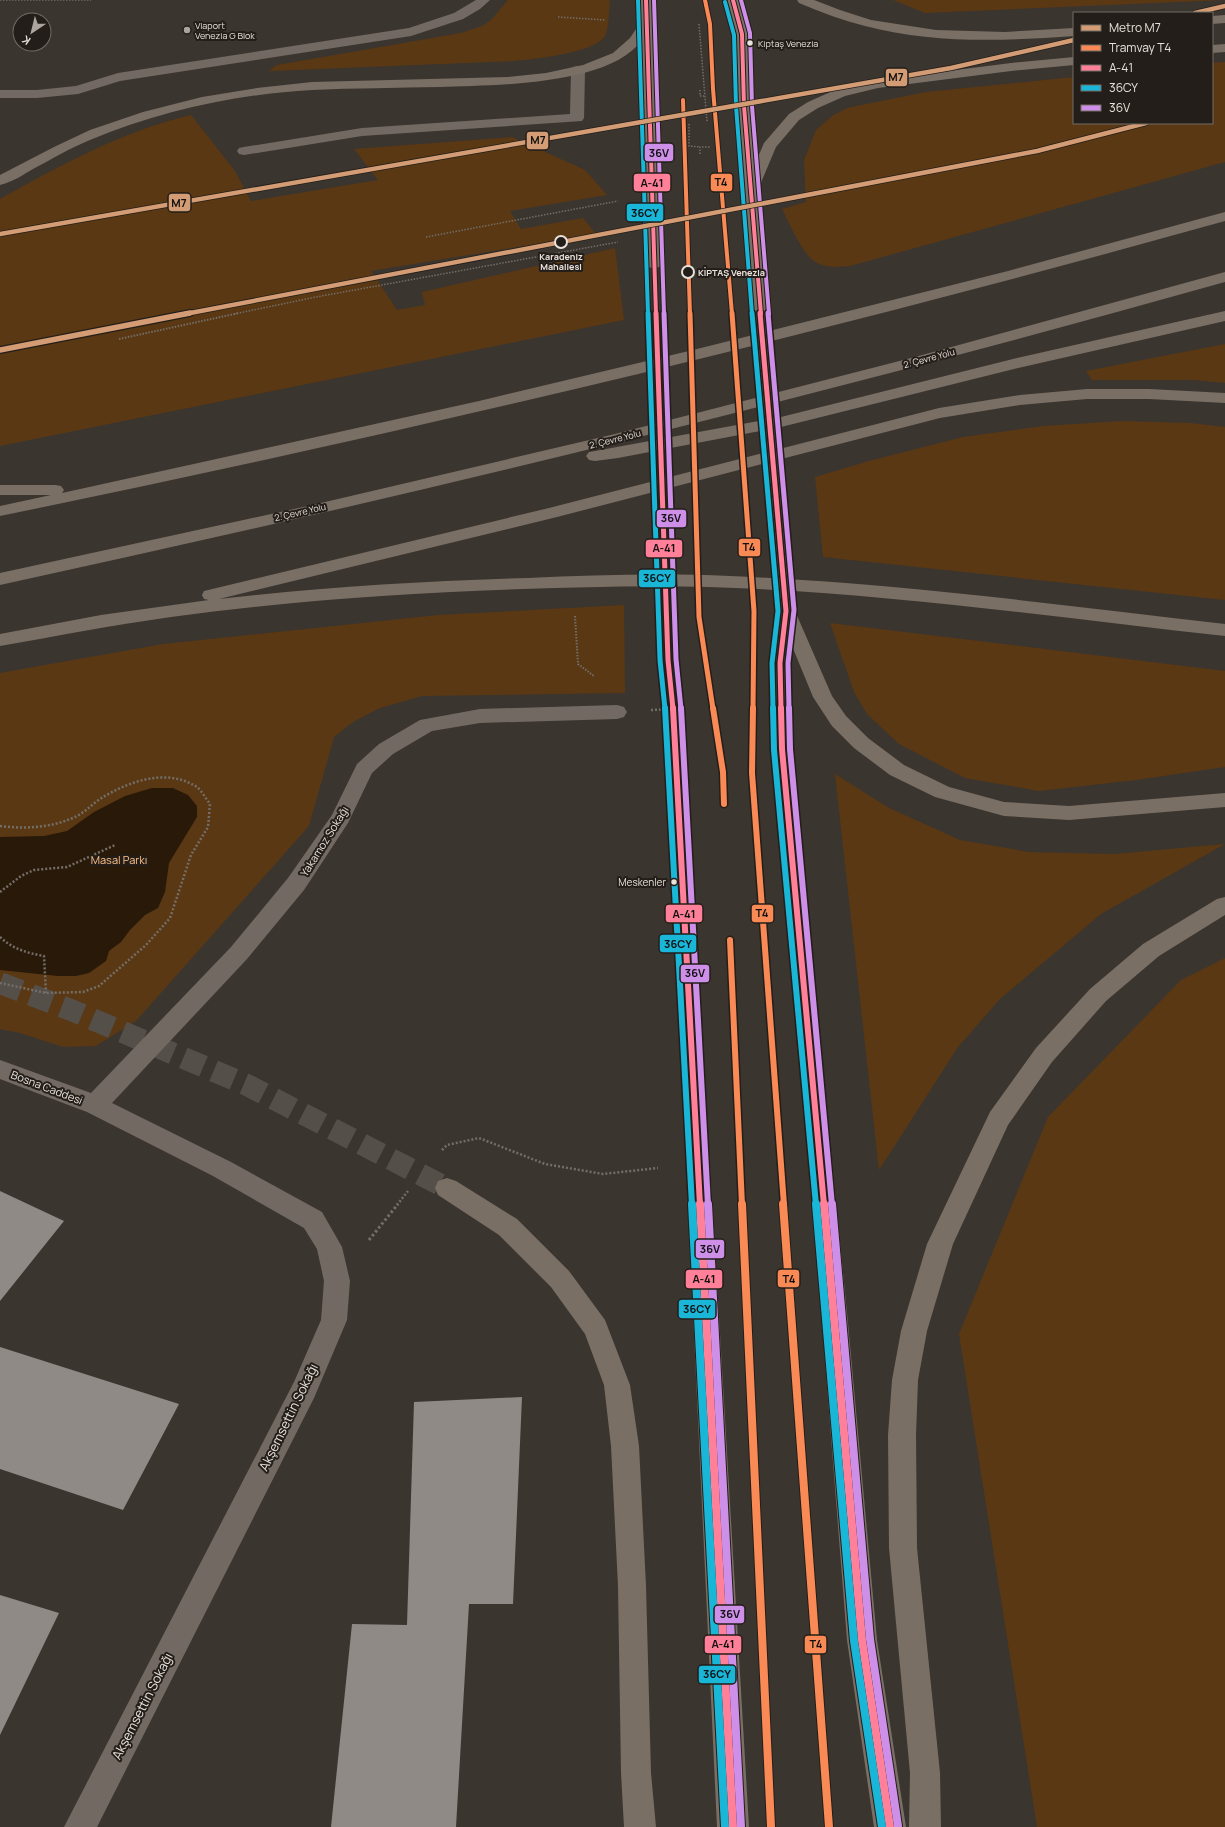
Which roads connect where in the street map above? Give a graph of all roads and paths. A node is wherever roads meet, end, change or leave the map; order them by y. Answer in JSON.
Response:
{"nodes":[{"id":1,"x":0,"y":0,"type":"edge"},
{"id":2,"x":89,"y":0,"type":"edge"},
{"id":3,"x":484,"y":0,"type":"edge"},
{"id":4,"x":646,"y":0,"type":"edge"},
{"id":5,"x":733,"y":0,"type":"edge"},
{"id":6,"x":803,"y":0,"type":"edge"},
{"id":7,"x":558,"y":17,"type":"dead end"},
{"id":8,"x":1225,"y":19,"type":"edge"},
{"id":9,"x":1213,"y":20,"type":"edge"},
{"id":10,"x":647,"y":23,"type":"junction"},
{"id":11,"x":699,"y":24,"type":"dead end"},
{"id":12,"x":1073,"y":32,"type":"edge"},
{"id":13,"x":1225,"y":48,"type":"edge"},
{"id":14,"x":1213,"y":49,"type":"edge"},
{"id":15,"x":1073,"y":61,"type":"edge"},
{"id":16,"x":578,"y":70,"type":"junction"},
{"id":17,"x":700,"y":90,"type":"dead end"},
{"id":18,"x":0,"y":94,"type":"edge"},
{"id":19,"x":704,"y":96,"type":"junction"},
{"id":20,"x":707,"y":124,"type":"dead end"},
{"id":21,"x":690,"y":140,"type":"dead end"},
{"id":22,"x":700,"y":147,"type":"junction"},
{"id":23,"x":710,"y":147,"type":"dead end"},
{"id":24,"x":244,"y":151,"type":"dead end"},
{"id":25,"x":700,"y":154,"type":"dead end"},
{"id":26,"x":0,"y":182,"type":"edge"},
{"id":27,"x":750,"y":192,"type":"junction"},
{"id":28,"x":653,"y":195,"type":"junction"},
{"id":29,"x":1225,"y":216,"type":"edge"},
{"id":30,"x":654,"y":235,"type":"junction"},
{"id":31,"x":426,"y":237,"type":"dead end"},
{"id":32,"x":654,"y":264,"type":"dead end"},
{"id":33,"x":1225,"y":277,"type":"edge"},
{"id":34,"x":1225,"y":316,"type":"edge"},
{"id":35,"x":119,"y":339,"type":"dead end"},
{"id":36,"x":1225,"y":398,"type":"edge"},
{"id":37,"x":504,"y":466,"type":"junction"},
{"id":38,"x":0,"y":490,"type":"edge"},
{"id":39,"x":104,"y":490,"type":"junction"},
{"id":40,"x":0,"y":511,"type":"edge"},
{"id":41,"x":0,"y":579,"type":"edge"},
{"id":42,"x":574,"y":582,"type":"junction"},
{"id":43,"x":786,"y":611,"type":"junction"},
{"id":44,"x":114,"y":619,"type":"junction"},
{"id":45,"x":1225,"y":630,"type":"edge"},
{"id":46,"x":0,"y":640,"type":"edge"},
{"id":47,"x":596,"y":678,"type":"dead end"},
{"id":48,"x":673,"y":709,"type":"dead end"},
{"id":49,"x":645,"y":710,"type":"dead end"},
{"id":50,"x":617,"y":712,"type":"dead end"},
{"id":51,"x":1225,"y":800,"type":"edge"},
{"id":52,"x":0,"y":826,"type":"edge"},
{"id":53,"x":115,"y":845,"type":"dead end"},
{"id":54,"x":0,"y":892,"type":"edge"},
{"id":55,"x":1225,"y":906,"type":"edge"},
{"id":56,"x":0,"y":937,"type":"edge"},
{"id":57,"x":0,"y":983,"type":"edge"},
{"id":58,"x":46,"y":993,"type":"junction"},
{"id":59,"x":0,"y":1069,"type":"edge"},
{"id":60,"x":95,"y":1105,"type":"junction"},
{"id":61,"x":447,"y":1145,"type":"dead end"},
{"id":62,"x":698,"y":1163,"type":"joint"},
{"id":63,"x":447,"y":1188,"type":"tunnel mouth"},
{"id":64,"x":404,"y":1196,"type":"dead end"},
{"id":65,"x":384,"y":1222,"type":"dead end"},
{"id":66,"x":80,"y":1827,"type":"edge"},
{"id":67,"x":640,"y":1827,"type":"edge"},
{"id":68,"x":733,"y":1827,"type":"edge"},
{"id":69,"x":890,"y":1827,"type":"edge"},
{"id":70,"x":925,"y":1827,"type":"edge"}],
"edges":[{"from":1,"to":2,"type":"path"},
{"from":3,"to":18,"type":"street"},
{"from":4,"to":10,"type":"main road"},
{"from":5,"to":27,"type":"main road"},
{"from":6,"to":12,"type":"highway"},
{"from":7,"to":10,"type":"path"},
{"from":8,"to":9,"type":"highway"},
{"from":10,"to":16,"type":"highway"},
{"from":10,"to":28,"type":"highway"},
{"from":11,"to":19,"type":"path"},
{"from":13,"to":14,"type":"highway"},
{"from":15,"to":27,"type":"highway"},
{"from":16,"to":24,"type":"street"},
{"from":16,"to":26,"type":"highway"},
{"from":17,"to":19,"type":"path"},
{"from":19,"to":20,"type":"path"},
{"from":21,"to":22,"type":"path"},
{"from":22,"to":23,"type":"path"},
{"from":22,"to":25,"type":"path"},
{"from":27,"to":43,"type":"highway","bridge":true},
{"from":28,"to":30,"type":"highway"},
{"from":28,"to":31,"type":"path"},
{"from":29,"to":39,"type":"highway"},
{"from":30,"to":32,"type":"highway"},
{"from":30,"to":35,"type":"path"},
{"from":33,"to":37,"type":"highway","name":"2. Çevre Yolu"},
{"from":34,"to":37,"type":"highway"},
{"from":36,"to":44,"type":"highway"},
{"from":37,"to":41,"type":"highway","name":"2. Çevre Yolu"},
{"from":38,"to":39,"type":"highway"},
{"from":39,"to":40,"type":"highway"},
{"from":42,"to":44,"type":"highway"},
{"from":42,"to":45,"type":"highway"},
{"from":42,"to":47,"type":"path"},
{"from":43,"to":51,"type":"highway"},
{"from":43,"to":69,"type":"highway"},
{"from":44,"to":46,"type":"highway"},
{"from":48,"to":49,"type":"path"},
{"from":50,"to":60,"type":"street","name":"Yakamoz Sokağı"},
{"from":52,"to":58,"type":"path"},
{"from":53,"to":54,"type":"path"},
{"from":55,"to":70,"type":"highway"},
{"from":56,"to":58,"type":"path"},
{"from":57,"to":58,"type":"path"},
{"from":59,"to":60,"type":"street","name":"Bosna Caddesi"},
{"from":60,"to":66,"type":"street","name":"Akşemsettin Sokağı"},
{"from":61,"to":62,"type":"path"},
{"from":62,"to":68,"type":"highway"},
{"from":63,"to":67,"type":"highway"},
{"from":64,"to":65,"type":"path"}]}
